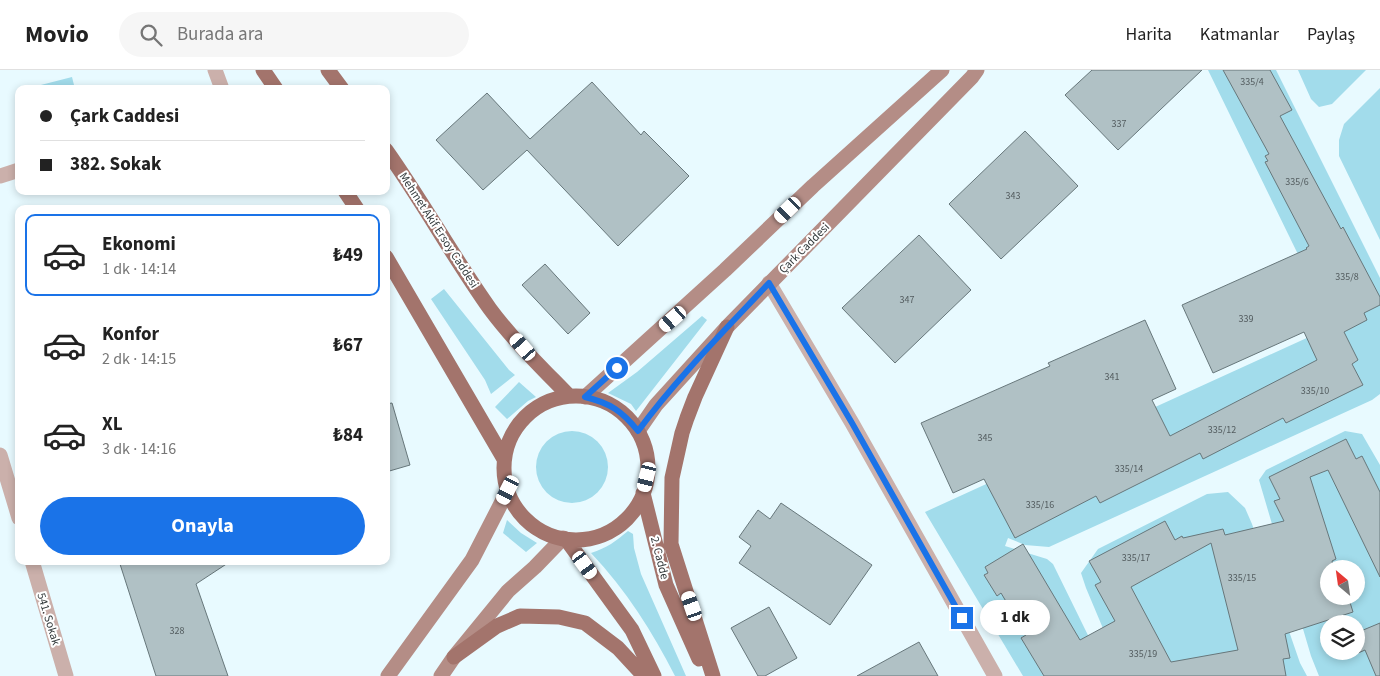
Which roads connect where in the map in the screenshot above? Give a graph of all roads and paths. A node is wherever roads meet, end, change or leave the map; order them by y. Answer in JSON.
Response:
{"nodes":[{"id":1,"x":215,"y":70,"type":"edge"},
{"id":2,"x":263,"y":70,"type":"edge"},
{"id":3,"x":328,"y":70,"type":"edge"},
{"id":4,"x":942,"y":70,"type":"edge"},
{"id":5,"x":977,"y":70,"type":"edge"},
{"id":6,"x":221,"y":85,"type":"edge"},
{"id":7,"x":273,"y":85,"type":"edge"},
{"id":8,"x":339,"y":85,"type":"edge"},
{"id":9,"x":390,"y":156,"type":"edge"},
{"id":10,"x":15,"y":171,"type":"edge"},
{"id":11,"x":0,"y":176,"type":"edge"},
{"id":12,"x":390,"y":264,"type":"edge"},
{"id":13,"x":769,"y":283,"type":"junction"},
{"id":14,"x":728,"y":326,"type":"junction"},
{"id":15,"x":569,"y":396,"type":"junction"},
{"id":16,"x":585,"y":397,"type":"junction"},
{"id":17,"x":638,"y":431,"type":"junction"},
{"id":18,"x":0,"y":455,"type":"edge"},
{"id":19,"x":504,"y":458,"type":"junction"},
{"id":20,"x":508,"y":490,"type":"junction"},
{"id":21,"x":643,"y":492,"type":"junction"},
{"id":22,"x":15,"y":505,"type":"edge"},
{"id":23,"x":564,"y":539,"type":"junction"},
{"id":24,"x":33,"y":565,"type":"edge"},
{"id":25,"x":454,"y":657,"type":"junction"},
{"id":26,"x":66,"y":676,"type":"edge"},
{"id":27,"x":388,"y":676,"type":"edge"},
{"id":28,"x":441,"y":676,"type":"edge"},
{"id":29,"x":644,"y":676,"type":"edge"},
{"id":30,"x":654,"y":676,"type":"edge"},
{"id":31,"x":707,"y":676,"type":"edge"},
{"id":32,"x":713,"y":676,"type":"edge"},
{"id":33,"x":995,"y":676,"type":"edge"}],
"edges":[{"from":1,"to":6,"type":"street"},
{"from":2,"to":7,"type":"main road"},
{"from":3,"to":8,"type":"main road"},
{"from":4,"to":16,"type":"main road"},
{"from":5,"to":13,"type":"main road","name":"Çark Caddesi"},
{"from":9,"to":15,"type":"main road","name":"Mehmet Akif Ersoy Caddesi"},
{"from":10,"to":11,"type":"street"},
{"from":12,"to":19,"type":"main road"},
{"from":13,"to":14,"type":"main road","name":"Çark Caddesi"},
{"from":13,"to":33,"type":"street"},
{"from":14,"to":17,"type":"main road","name":"Çark Caddesi"},
{"from":14,"to":32,"type":"main road"},
{"from":15,"to":16,"type":"main road"},
{"from":15,"to":19,"type":"main road"},
{"from":16,"to":17,"type":"main road"},
{"from":17,"to":21,"type":"main road"},
{"from":18,"to":22,"type":"street"},
{"from":19,"to":20,"type":"main road"},
{"from":20,"to":23,"type":"main road"},
{"from":20,"to":27,"type":"main road"},
{"from":21,"to":23,"type":"main road"},
{"from":21,"to":31,"type":"main road","name":"2. Cadde"},
{"from":23,"to":25,"type":"main road"},
{"from":23,"to":30,"type":"main road"},
{"from":24,"to":26,"type":"street","name":"541. Sokak"},
{"from":25,"to":28,"type":"main road"},
{"from":25,"to":29,"type":"main road"}]}
